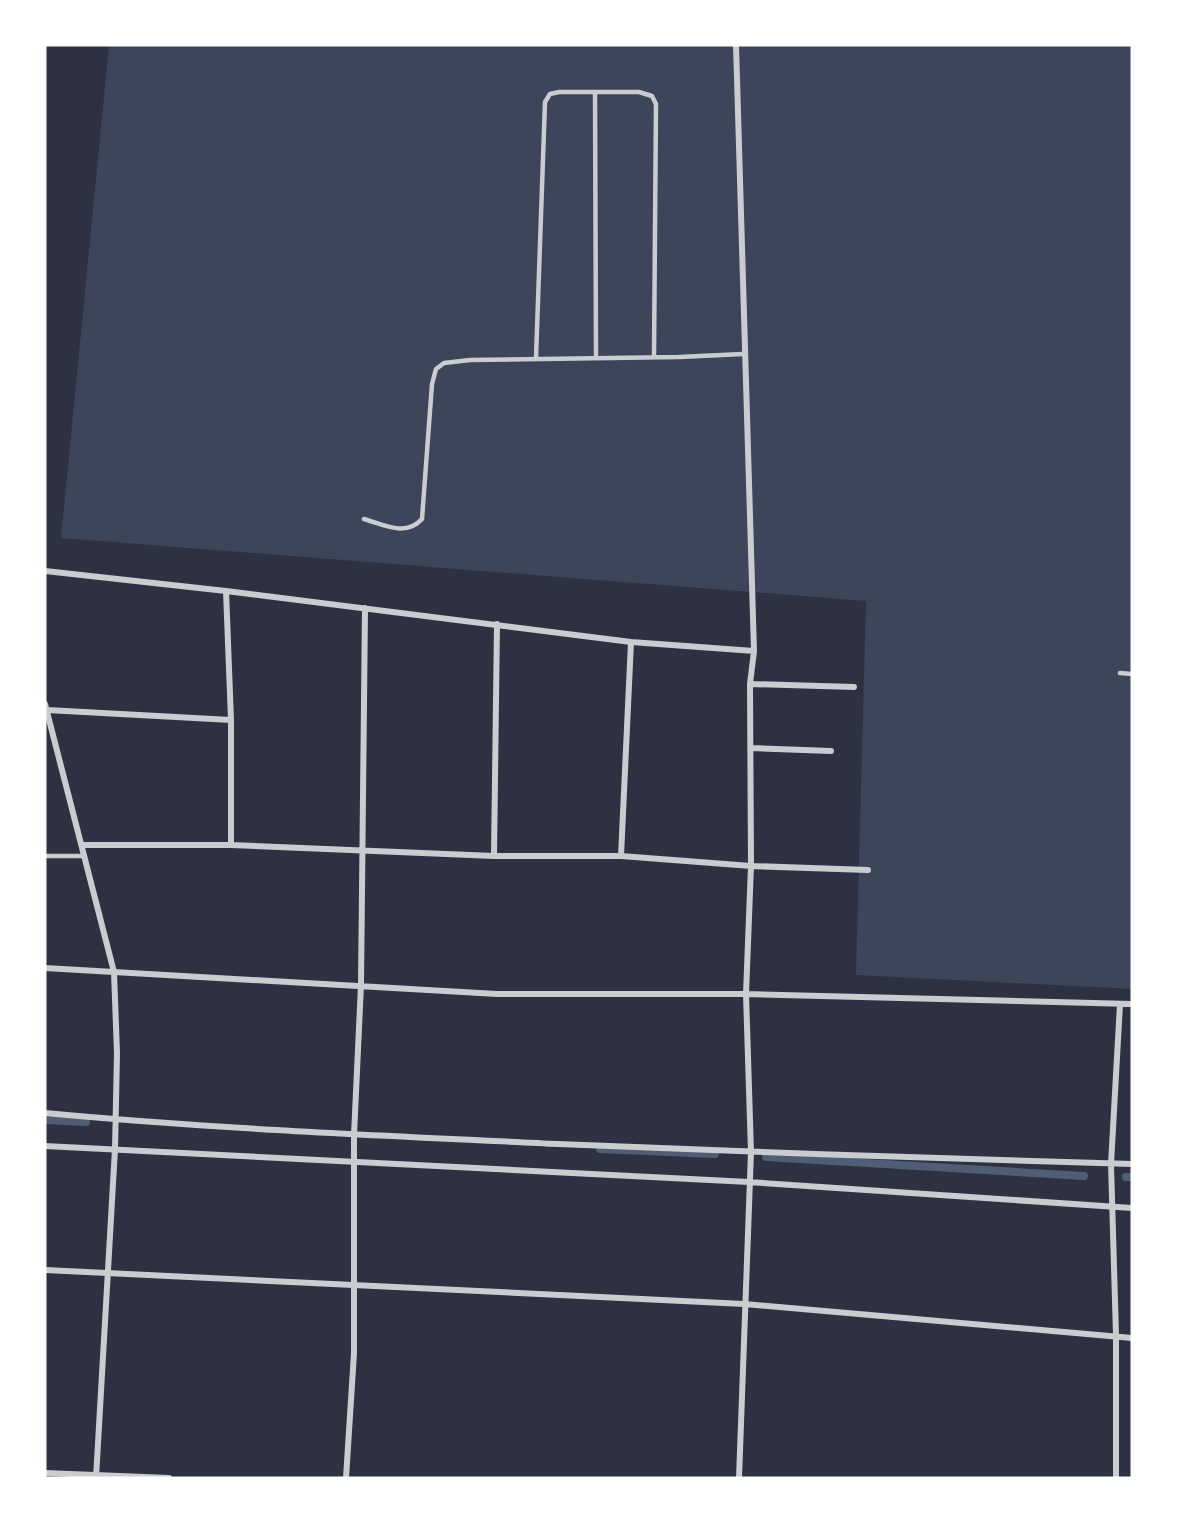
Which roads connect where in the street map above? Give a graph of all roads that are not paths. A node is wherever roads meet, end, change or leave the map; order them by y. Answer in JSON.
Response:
{"nodes":[{"id":1,"x":736,"y":45,"type":"edge"},
{"id":2,"x":595,"y":92,"type":"junction"},
{"id":3,"x":743,"y":354,"type":"junction"},
{"id":4,"x":654,"y":356,"type":"junction"},
{"id":5,"x":596,"y":357,"type":"junction"},
{"id":6,"x":537,"y":358,"type":"junction"},
{"id":7,"x":364,"y":519,"type":"dead end"},
{"id":8,"x":45,"y":571,"type":"edge"},
{"id":9,"x":226,"y":591,"type":"junction"},
{"id":10,"x":365,"y":608,"type":"junction"},
{"id":11,"x":497,"y":624,"type":"junction"},
{"id":12,"x":631,"y":642,"type":"junction"},
{"id":13,"x":753,"y":651,"type":"junction"},
{"id":14,"x":1120,"y":673,"type":"dead end"},
{"id":15,"x":1132,"y":674,"type":"edge"},
{"id":16,"x":750,"y":684,"type":"junction"},
{"id":17,"x":854,"y":687,"type":"dead end"},
{"id":18,"x":46,"y":707,"type":"edge"},
{"id":19,"x":231,"y":720,"type":"junction"},
{"id":20,"x":751,"y":748,"type":"junction"},
{"id":21,"x":831,"y":751,"type":"dead end"},
{"id":22,"x":82,"y":844,"type":"junction"},
{"id":23,"x":231,"y":845,"type":"junction"},
{"id":24,"x":363,"y":850,"type":"junction"},
{"id":25,"x":45,"y":856,"type":"edge"},
{"id":26,"x":85,"y":856,"type":"junction"},
{"id":27,"x":494,"y":856,"type":"junction"},
{"id":28,"x":621,"y":856,"type":"junction"},
{"id":29,"x":751,"y":866,"type":"junction"},
{"id":30,"x":868,"y":870,"type":"dead end"},
{"id":31,"x":45,"y":968,"type":"edge"},
{"id":32,"x":114,"y":972,"type":"junction"},
{"id":33,"x":361,"y":985,"type":"junction"},
{"id":34,"x":746,"y":994,"type":"junction"},
{"id":35,"x":1120,"y":1004,"type":"junction"},
{"id":36,"x":1132,"y":1005,"type":"edge"},
{"id":37,"x":45,"y":1113,"type":"edge"},
{"id":38,"x":115,"y":1119,"type":"junction"},
{"id":39,"x":354,"y":1135,"type":"junction"},
{"id":40,"x":45,"y":1146,"type":"edge"},
{"id":41,"x":115,"y":1149,"type":"junction"},
{"id":42,"x":751,"y":1152,"type":"junction"},
{"id":43,"x":355,"y":1162,"type":"junction"},
{"id":44,"x":1111,"y":1164,"type":"junction"},
{"id":45,"x":1132,"y":1164,"type":"edge"},
{"id":46,"x":749,"y":1182,"type":"junction"},
{"id":47,"x":1112,"y":1206,"type":"junction"},
{"id":48,"x":1132,"y":1208,"type":"edge"},
{"id":49,"x":45,"y":1270,"type":"edge"},
{"id":50,"x":107,"y":1272,"type":"junction"},
{"id":51,"x":355,"y":1285,"type":"junction"},
{"id":52,"x":744,"y":1304,"type":"junction"},
{"id":53,"x":1116,"y":1335,"type":"junction"},
{"id":54,"x":1132,"y":1338,"type":"edge"},
{"id":55,"x":45,"y":1473,"type":"edge"},
{"id":56,"x":96,"y":1477,"type":"edge"},
{"id":57,"x":169,"y":1478,"type":"edge"},
{"id":58,"x":346,"y":1478,"type":"edge"},
{"id":59,"x":739,"y":1478,"type":"edge"},
{"id":60,"x":1116,"y":1478,"type":"edge"}],
"edges":[{"from":1,"to":3,"type":"street"},
{"from":2,"to":4,"type":"lane"},
{"from":2,"to":5,"type":"lane"},
{"from":2,"to":6,"type":"lane"},
{"from":3,"to":4,"type":"lane"},
{"from":3,"to":13,"type":"street"},
{"from":4,"to":5,"type":"lane"},
{"from":5,"to":6,"type":"lane"},
{"from":6,"to":7,"type":"lane"},
{"from":8,"to":9,"type":"street"},
{"from":9,"to":10,"type":"street"},
{"from":9,"to":19,"type":"street"},
{"from":10,"to":11,"type":"street"},
{"from":10,"to":24,"type":"street"},
{"from":11,"to":12,"type":"street"},
{"from":11,"to":27,"type":"street"},
{"from":12,"to":13,"type":"street"},
{"from":12,"to":28,"type":"street"},
{"from":13,"to":16,"type":"street"},
{"from":14,"to":15,"type":"lane"},
{"from":16,"to":17,"type":"street"},
{"from":16,"to":20,"type":"street"},
{"from":18,"to":19,"type":"street"},
{"from":18,"to":22,"type":"street"},
{"from":19,"to":23,"type":"street"},
{"from":20,"to":21,"type":"street"},
{"from":20,"to":29,"type":"street"},
{"from":22,"to":23,"type":"street"},
{"from":22,"to":26,"type":"street"},
{"from":23,"to":24,"type":"street"},
{"from":24,"to":27,"type":"street"},
{"from":24,"to":33,"type":"street"},
{"from":25,"to":26,"type":"lane"},
{"from":26,"to":32,"type":"street"},
{"from":27,"to":28,"type":"street"},
{"from":28,"to":29,"type":"street"},
{"from":29,"to":30,"type":"street"},
{"from":29,"to":34,"type":"street"},
{"from":31,"to":32,"type":"street"},
{"from":32,"to":33,"type":"street"},
{"from":32,"to":38,"type":"street"},
{"from":33,"to":34,"type":"street"},
{"from":33,"to":39,"type":"street"},
{"from":34,"to":35,"type":"street"},
{"from":34,"to":42,"type":"street"},
{"from":35,"to":36,"type":"street"},
{"from":35,"to":44,"type":"street"},
{"from":37,"to":38,"type":"street"},
{"from":38,"to":39,"type":"street"},
{"from":38,"to":41,"type":"street"},
{"from":39,"to":42,"type":"street"},
{"from":39,"to":43,"type":"street"},
{"from":40,"to":41,"type":"street"},
{"from":41,"to":43,"type":"street"},
{"from":41,"to":50,"type":"street"},
{"from":42,"to":44,"type":"street"},
{"from":42,"to":46,"type":"street"},
{"from":43,"to":46,"type":"street"},
{"from":43,"to":51,"type":"street"},
{"from":44,"to":45,"type":"street"},
{"from":44,"to":47,"type":"street"},
{"from":46,"to":47,"type":"street"},
{"from":46,"to":52,"type":"street"},
{"from":47,"to":48,"type":"street"},
{"from":47,"to":53,"type":"street"},
{"from":49,"to":50,"type":"street"},
{"from":50,"to":51,"type":"street"},
{"from":50,"to":56,"type":"street"},
{"from":51,"to":52,"type":"street"},
{"from":51,"to":58,"type":"street"},
{"from":52,"to":53,"type":"street"},
{"from":52,"to":59,"type":"street"},
{"from":53,"to":54,"type":"street"},
{"from":53,"to":60,"type":"street"},
{"from":55,"to":56,"type":"street"},
{"from":56,"to":57,"type":"street"}]}
